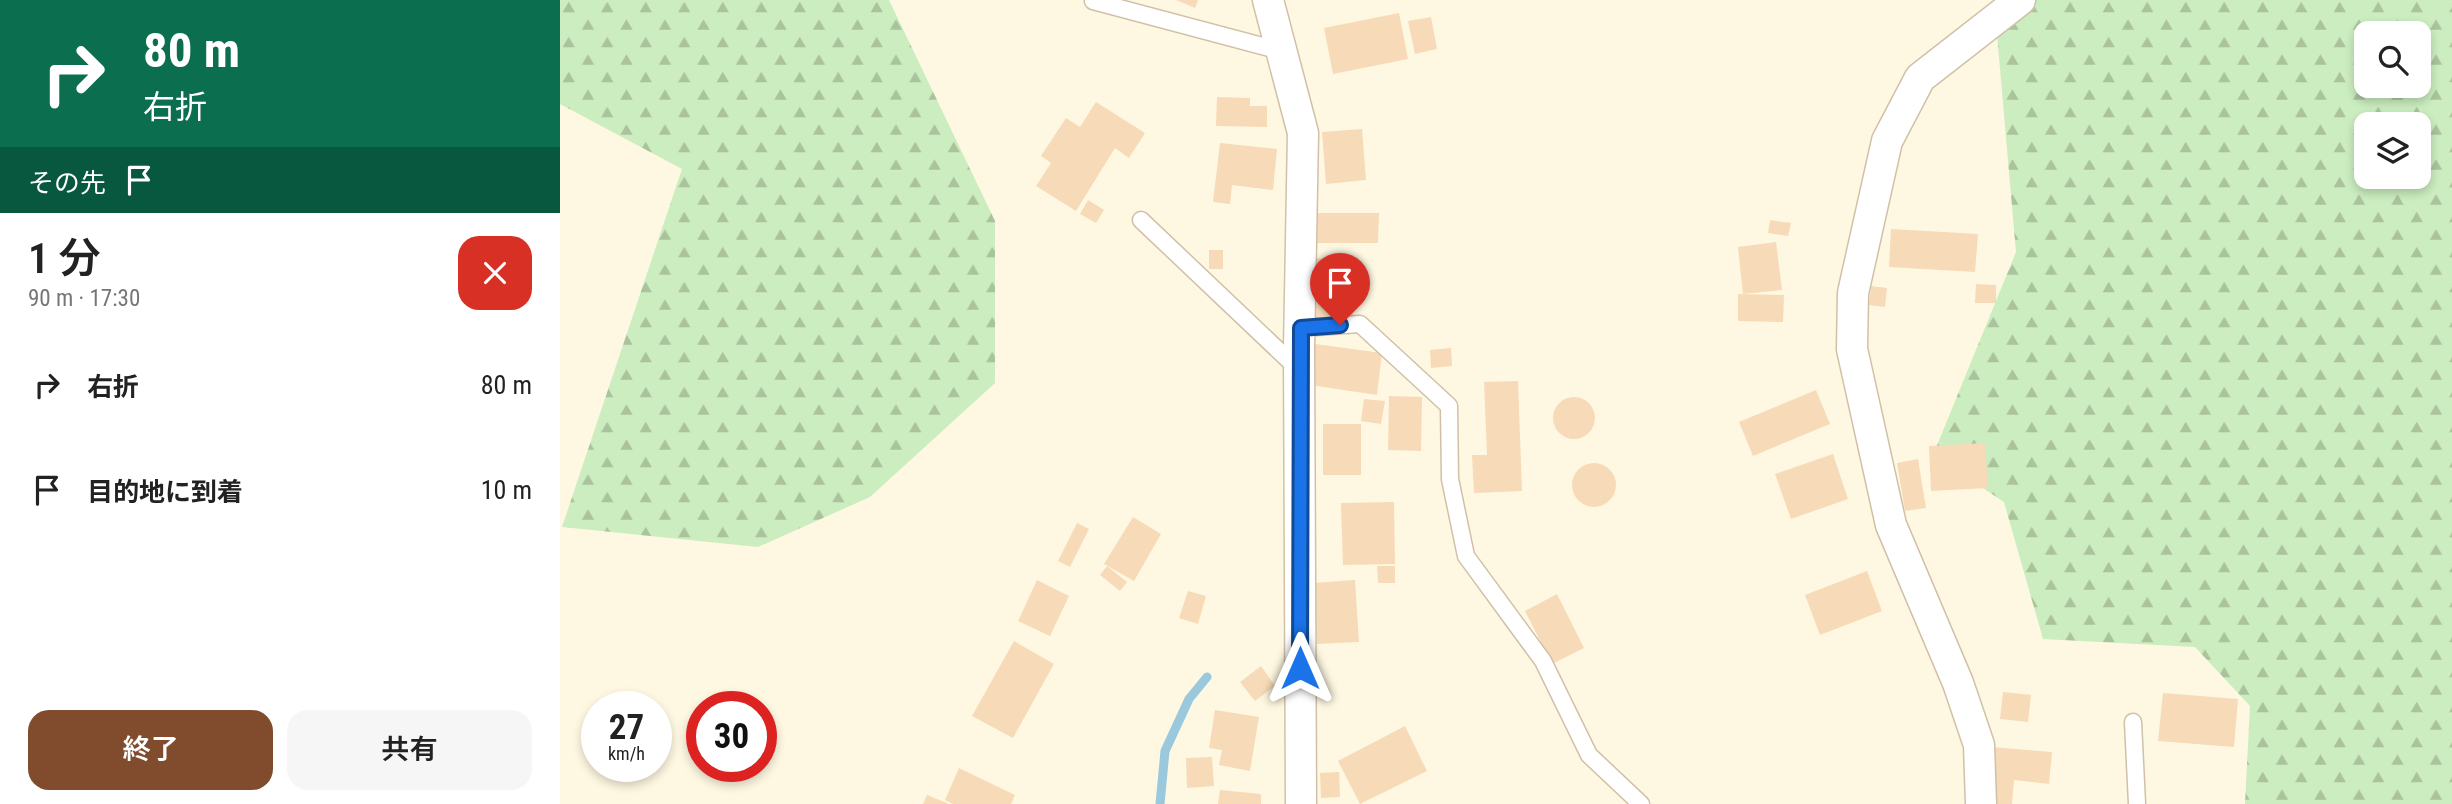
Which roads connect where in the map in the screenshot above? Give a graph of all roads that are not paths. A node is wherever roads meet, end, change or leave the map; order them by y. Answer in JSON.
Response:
{"nodes":[{"id":1,"x":1268,"y":0,"type":"edge"},
{"id":2,"x":2020,"y":0,"type":"edge"},
{"id":3,"x":1093,"y":1,"type":"edge"},
{"id":4,"x":1281,"y":51,"type":"junction"},
{"id":5,"x":1141,"y":220,"type":"dead end"},
{"id":6,"x":1301,"y":328,"type":"junction"},
{"id":7,"x":1300,"y":370,"type":"junction"},
{"id":8,"x":2133,"y":722,"type":"dead end"},
{"id":9,"x":1301,"y":804,"type":"edge"},
{"id":10,"x":1641,"y":804,"type":"edge"},
{"id":11,"x":1981,"y":804,"type":"edge"},
{"id":12,"x":2137,"y":804,"type":"edge"}],
"edges":[{"from":1,"to":4,"type":"street"},
{"from":2,"to":11,"type":"street"},
{"from":3,"to":4,"type":"lane"},
{"from":4,"to":6,"type":"street"},
{"from":5,"to":7,"type":"lane"},
{"from":6,"to":7,"type":"street"},
{"from":6,"to":10,"type":"lane"},
{"from":7,"to":9,"type":"street"},
{"from":8,"to":12,"type":"lane"}]}
